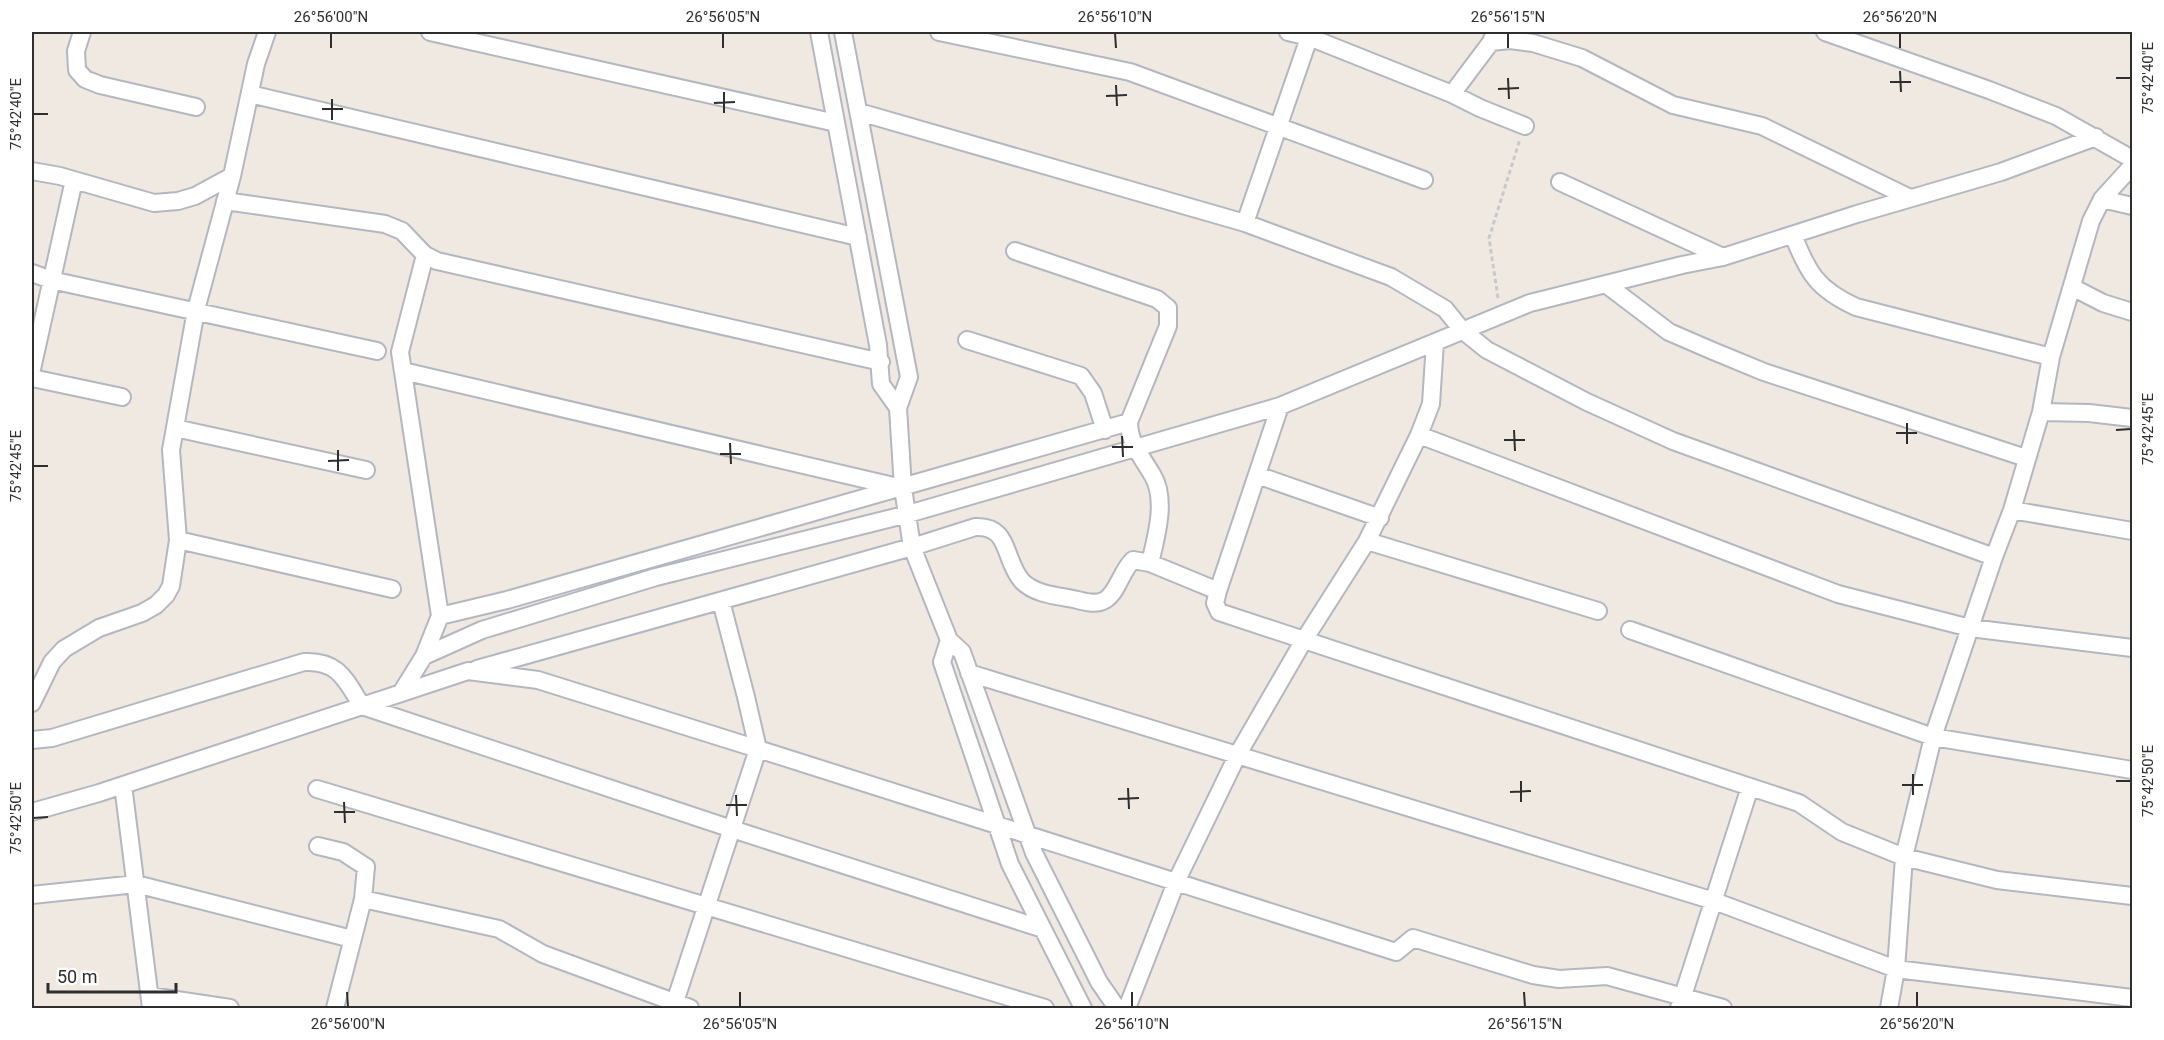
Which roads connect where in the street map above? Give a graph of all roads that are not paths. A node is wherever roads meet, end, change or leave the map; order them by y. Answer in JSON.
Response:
{"nodes":[{"id":1,"x":82,"y":32,"type":"edge"},
{"id":2,"x":267,"y":32,"type":"edge"},
{"id":3,"x":430,"y":32,"type":"edge"},
{"id":4,"x":819,"y":32,"type":"edge"},
{"id":5,"x":843,"y":32,"type":"edge"},
{"id":6,"x":939,"y":32,"type":"edge"},
{"id":7,"x":1288,"y":32,"type":"edge"},
{"id":8,"x":1825,"y":32,"type":"edge"},
{"id":9,"x":1310,"y":34,"type":"edge"},
{"id":10,"x":1493,"y":37,"type":"edge"},
{"id":11,"x":250,"y":94,"type":"junction"},
{"id":12,"x":1452,"y":94,"type":"junction"},
{"id":13,"x":196,"y":107,"type":"dead end"},
{"id":14,"x":859,"y":112,"type":"junction"},
{"id":15,"x":836,"y":123,"type":"junction"},
{"id":16,"x":1525,"y":126,"type":"road end"},
{"id":17,"x":1280,"y":127,"type":"junction"},
{"id":18,"x":2096,"y":137,"type":"junction"},
{"id":19,"x":2133,"y":159,"type":"edge"},
{"id":20,"x":2133,"y":166,"type":"edge"},
{"id":21,"x":32,"y":171,"type":"edge"},
{"id":22,"x":232,"y":176,"type":"junction"},
{"id":23,"x":74,"y":180,"type":"junction"},
{"id":24,"x":1424,"y":180,"type":"dead end"},
{"id":25,"x":1560,"y":182,"type":"dead end"},
{"id":26,"x":1910,"y":198,"type":"junction"},
{"id":27,"x":2102,"y":199,"type":"junction"},
{"id":28,"x":225,"y":201,"type":"junction"},
{"id":29,"x":2133,"y":206,"type":"edge"},
{"id":30,"x":1245,"y":223,"type":"junction"},
{"id":31,"x":1793,"y":235,"type":"junction"},
{"id":32,"x":858,"y":237,"type":"junction"},
{"id":33,"x":1015,"y":251,"type":"dead end"},
{"id":34,"x":425,"y":255,"type":"junction"},
{"id":35,"x":1723,"y":256,"type":"junction"},
{"id":36,"x":32,"y":273,"type":"edge"},
{"id":37,"x":51,"y":280,"type":"junction"},
{"id":38,"x":1607,"y":285,"type":"junction"},
{"id":39,"x":2072,"y":287,"type":"junction"},
{"id":40,"x":196,"y":310,"type":"junction"},
{"id":41,"x":38,"y":312,"type":"edge"},
{"id":42,"x":2133,"y":312,"type":"edge"},
{"id":43,"x":1462,"y":330,"type":"junction"},
{"id":44,"x":967,"y":340,"type":"dead end"},
{"id":45,"x":1435,"y":342,"type":"junction"},
{"id":46,"x":377,"y":351,"type":"dead end"},
{"id":47,"x":2051,"y":357,"type":"junction"},
{"id":48,"x":881,"y":362,"type":"junction"},
{"id":49,"x":32,"y":369,"type":"edge"},
{"id":50,"x":403,"y":371,"type":"junction"},
{"id":51,"x":32,"y":378,"type":"edge"},
{"id":52,"x":122,"y":397,"type":"dead end"},
{"id":53,"x":1281,"y":406,"type":"junction"},
{"id":54,"x":898,"y":408,"type":"junction"},
{"id":55,"x":2041,"y":412,"type":"junction"},
{"id":56,"x":2133,"y":418,"type":"edge"},
{"id":57,"x":1129,"y":422,"type":"junction"},
{"id":58,"x":175,"y":428,"type":"junction"},
{"id":59,"x":1105,"y":430,"type":"junction"},
{"id":60,"x":1419,"y":435,"type":"junction"},
{"id":61,"x":1135,"y":448,"type":"junction"},
{"id":62,"x":2026,"y":458,"type":"junction"},
{"id":63,"x":366,"y":470,"type":"dead end"},
{"id":64,"x":1257,"y":475,"type":"junction"},
{"id":65,"x":903,"y":488,"type":"junction"},
{"id":66,"x":2012,"y":510,"type":"junction"},
{"id":67,"x":908,"y":514,"type":"junction"},
{"id":68,"x":1380,"y":518,"type":"junction"},
{"id":69,"x":2133,"y":531,"type":"edge"},
{"id":70,"x":178,"y":540,"type":"junction"},
{"id":71,"x":1367,"y":541,"type":"junction"},
{"id":72,"x":912,"y":547,"type":"junction"},
{"id":73,"x":1994,"y":557,"type":"junction"},
{"id":74,"x":1150,"y":563,"type":"junction"},
{"id":75,"x":392,"y":589,"type":"dead end"},
{"id":76,"x":1218,"y":591,"type":"junction"},
{"id":77,"x":721,"y":601,"type":"junction"},
{"id":78,"x":1598,"y":611,"type":"dead end"},
{"id":79,"x":440,"y":616,"type":"junction"},
{"id":80,"x":1970,"y":628,"type":"junction"},
{"id":81,"x":1630,"y":630,"type":"dead end"},
{"id":82,"x":949,"y":640,"type":"junction"},
{"id":83,"x":1304,"y":640,"type":"junction"},
{"id":84,"x":2133,"y":648,"type":"edge"},
{"id":85,"x":424,"y":656,"type":"junction"},
{"id":86,"x":468,"y":671,"type":"junction"},
{"id":87,"x":969,"y":673,"type":"junction"},
{"id":88,"x":402,"y":693,"type":"junction"},
{"id":89,"x":32,"y":703,"type":"edge"},
{"id":90,"x":362,"y":706,"type":"junction"},
{"id":91,"x":1933,"y":737,"type":"junction"},
{"id":92,"x":32,"y":740,"type":"edge"},
{"id":93,"x":758,"y":750,"type":"junction"},
{"id":94,"x":1238,"y":754,"type":"junction"},
{"id":95,"x":2133,"y":770,"type":"edge"},
{"id":96,"x":123,"y":785,"type":"junction"},
{"id":97,"x":1750,"y":787,"type":"junction"},
{"id":98,"x":317,"y":789,"type":"dead end"},
{"id":99,"x":32,"y":812,"type":"edge"},
{"id":100,"x":997,"y":825,"type":"junction"},
{"id":101,"x":732,"y":830,"type":"junction"},
{"id":102,"x":1027,"y":836,"type":"junction"},
{"id":103,"x":318,"y":846,"type":"dead end"},
{"id":104,"x":1904,"y":856,"type":"junction"},
{"id":105,"x":1177,"y":880,"type":"junction"},
{"id":106,"x":136,"y":884,"type":"junction"},
{"id":107,"x":32,"y":896,"type":"edge"},
{"id":108,"x":2133,"y":896,"type":"edge"},
{"id":109,"x":363,"y":899,"type":"junction"},
{"id":110,"x":1714,"y":901,"type":"junction"},
{"id":111,"x":707,"y":906,"type":"junction"},
{"id":112,"x":1043,"y":929,"type":"junction"},
{"id":113,"x":352,"y":939,"type":"junction"},
{"id":114,"x":1896,"y":969,"type":"junction"},
{"id":115,"x":2133,"y":998,"type":"edge"},
{"id":116,"x":150,"y":1002,"type":"edge"},
{"id":117,"x":1681,"y":1003,"type":"edge"},
{"id":118,"x":680,"y":1007,"type":"edge"},
{"id":119,"x":230,"y":1008,"type":"edge"},
{"id":120,"x":335,"y":1008,"type":"edge"},
{"id":121,"x":1045,"y":1008,"type":"edge"},
{"id":122,"x":1083,"y":1008,"type":"edge"},
{"id":123,"x":1117,"y":1008,"type":"edge"},
{"id":124,"x":1127,"y":1008,"type":"edge"},
{"id":125,"x":1723,"y":1008,"type":"edge"},
{"id":126,"x":1889,"y":1008,"type":"edge"}],
"edges":[{"from":1,"to":13,"type":"street"},
{"from":2,"to":11,"type":"street"},
{"from":3,"to":15,"type":"street"},
{"from":4,"to":15,"type":"street"},
{"from":5,"to":14,"type":"street"},
{"from":6,"to":17,"type":"street"},
{"from":7,"to":9,"type":"street"},
{"from":8,"to":18,"type":"street"},
{"from":9,"to":12,"type":"street"},
{"from":9,"to":17,"type":"street"},
{"from":10,"to":12,"type":"street"},
{"from":10,"to":26,"type":"street"},
{"from":11,"to":22,"type":"street"},
{"from":11,"to":32,"type":"street"},
{"from":12,"to":16,"type":"street"},
{"from":14,"to":30,"type":"street"},
{"from":14,"to":54,"type":"street"},
{"from":15,"to":32,"type":"street"},
{"from":17,"to":24,"type":"street"},
{"from":17,"to":30,"type":"street"},
{"from":18,"to":19,"type":"street"},
{"from":18,"to":26,"type":"street"},
{"from":20,"to":27,"type":"street"},
{"from":21,"to":23,"type":"street"},
{"from":22,"to":23,"type":"street"},
{"from":22,"to":28,"type":"street"},
{"from":23,"to":37,"type":"street"},
{"from":25,"to":35,"type":"street"},
{"from":26,"to":31,"type":"street"},
{"from":27,"to":29,"type":"street"},
{"from":27,"to":39,"type":"street"},
{"from":28,"to":34,"type":"street"},
{"from":28,"to":40,"type":"street"},
{"from":30,"to":43,"type":"street"},
{"from":31,"to":35,"type":"street"},
{"from":31,"to":47,"type":"street"},
{"from":32,"to":48,"type":"street"},
{"from":33,"to":57,"type":"street"},
{"from":34,"to":48,"type":"street"},
{"from":34,"to":50,"type":"street"},
{"from":35,"to":38,"type":"street"},
{"from":36,"to":37,"type":"street"},
{"from":37,"to":40,"type":"street"},
{"from":37,"to":41,"type":"street"},
{"from":38,"to":43,"type":"street"},
{"from":38,"to":62,"type":"street"},
{"from":39,"to":42,"type":"street"},
{"from":39,"to":47,"type":"street"},
{"from":40,"to":46,"type":"street"},
{"from":40,"to":58,"type":"street"},
{"from":41,"to":49,"type":"street"},
{"from":43,"to":45,"type":"street"},
{"from":43,"to":73,"type":"street"},
{"from":44,"to":59,"type":"street"},
{"from":45,"to":53,"type":"street"},
{"from":45,"to":60,"type":"street"},
{"from":47,"to":55,"type":"street"},
{"from":48,"to":54,"type":"street"},
{"from":50,"to":65,"type":"street"},
{"from":50,"to":79,"type":"street"},
{"from":51,"to":52,"type":"street"},
{"from":53,"to":61,"type":"street"},
{"from":53,"to":64,"type":"street"},
{"from":54,"to":65,"type":"street"},
{"from":55,"to":56,"type":"street"},
{"from":55,"to":62,"type":"street"},
{"from":57,"to":59,"type":"street"},
{"from":57,"to":61,"type":"street"},
{"from":58,"to":63,"type":"street"},
{"from":58,"to":70,"type":"street"},
{"from":59,"to":65,"type":"street"},
{"from":60,"to":68,"type":"street"},
{"from":60,"to":80,"type":"street"},
{"from":61,"to":67,"type":"street"},
{"from":61,"to":74,"type":"street"},
{"from":62,"to":66,"type":"street"},
{"from":64,"to":68,"type":"street"},
{"from":64,"to":76,"type":"street"},
{"from":65,"to":67,"type":"street"},
{"from":65,"to":79,"type":"street"},
{"from":66,"to":69,"type":"street"},
{"from":66,"to":73,"type":"street"},
{"from":67,"to":72,"type":"street"},
{"from":67,"to":85,"type":"street"},
{"from":68,"to":71,"type":"street"},
{"from":70,"to":75,"type":"street"},
{"from":70,"to":89,"type":"street"},
{"from":71,"to":78,"type":"street"},
{"from":71,"to":83,"type":"street"},
{"from":72,"to":74,"type":"street"},
{"from":72,"to":77,"type":"street"},
{"from":72,"to":82,"type":"street"},
{"from":73,"to":80,"type":"street"},
{"from":74,"to":76,"type":"street"},
{"from":76,"to":83,"type":"street"},
{"from":77,"to":86,"type":"street"},
{"from":77,"to":93,"type":"street"},
{"from":79,"to":85,"type":"street"},
{"from":80,"to":84,"type":"street"},
{"from":80,"to":91,"type":"street"},
{"from":81,"to":91,"type":"street"},
{"from":82,"to":87,"type":"street"},
{"from":82,"to":100,"type":"street"},
{"from":83,"to":94,"type":"street"},
{"from":83,"to":97,"type":"street"},
{"from":85,"to":88,"type":"street"},
{"from":86,"to":88,"type":"street"},
{"from":86,"to":93,"type":"street"},
{"from":87,"to":94,"type":"street"},
{"from":87,"to":102,"type":"street"},
{"from":88,"to":90,"type":"street"},
{"from":90,"to":92,"type":"street"},
{"from":90,"to":96,"type":"street"},
{"from":90,"to":101,"type":"street"},
{"from":91,"to":95,"type":"street"},
{"from":91,"to":104,"type":"street"},
{"from":93,"to":100,"type":"street"},
{"from":93,"to":101,"type":"street"},
{"from":94,"to":105,"type":"street"},
{"from":94,"to":110,"type":"street"},
{"from":96,"to":99,"type":"street"},
{"from":96,"to":106,"type":"street"},
{"from":97,"to":104,"type":"street"},
{"from":97,"to":110,"type":"street"},
{"from":98,"to":111,"type":"street"},
{"from":100,"to":102,"type":"street"},
{"from":100,"to":112,"type":"street"},
{"from":101,"to":111,"type":"street"},
{"from":101,"to":112,"type":"street"},
{"from":102,"to":105,"type":"street"},
{"from":102,"to":123,"type":"street"},
{"from":103,"to":109,"type":"street"},
{"from":104,"to":108,"type":"street"},
{"from":104,"to":114,"type":"street"},
{"from":105,"to":117,"type":"street"},
{"from":105,"to":124,"type":"street"},
{"from":106,"to":107,"type":"street"},
{"from":106,"to":113,"type":"street"},
{"from":106,"to":116,"type":"street"},
{"from":109,"to":113,"type":"street"},
{"from":109,"to":118,"type":"street"},
{"from":110,"to":114,"type":"street"},
{"from":110,"to":117,"type":"street"},
{"from":111,"to":118,"type":"street"},
{"from":111,"to":121,"type":"street"},
{"from":112,"to":122,"type":"street"},
{"from":113,"to":120,"type":"street"},
{"from":114,"to":115,"type":"street"},
{"from":114,"to":126,"type":"street"},
{"from":116,"to":119,"type":"street"},
{"from":117,"to":125,"type":"street"}]}
